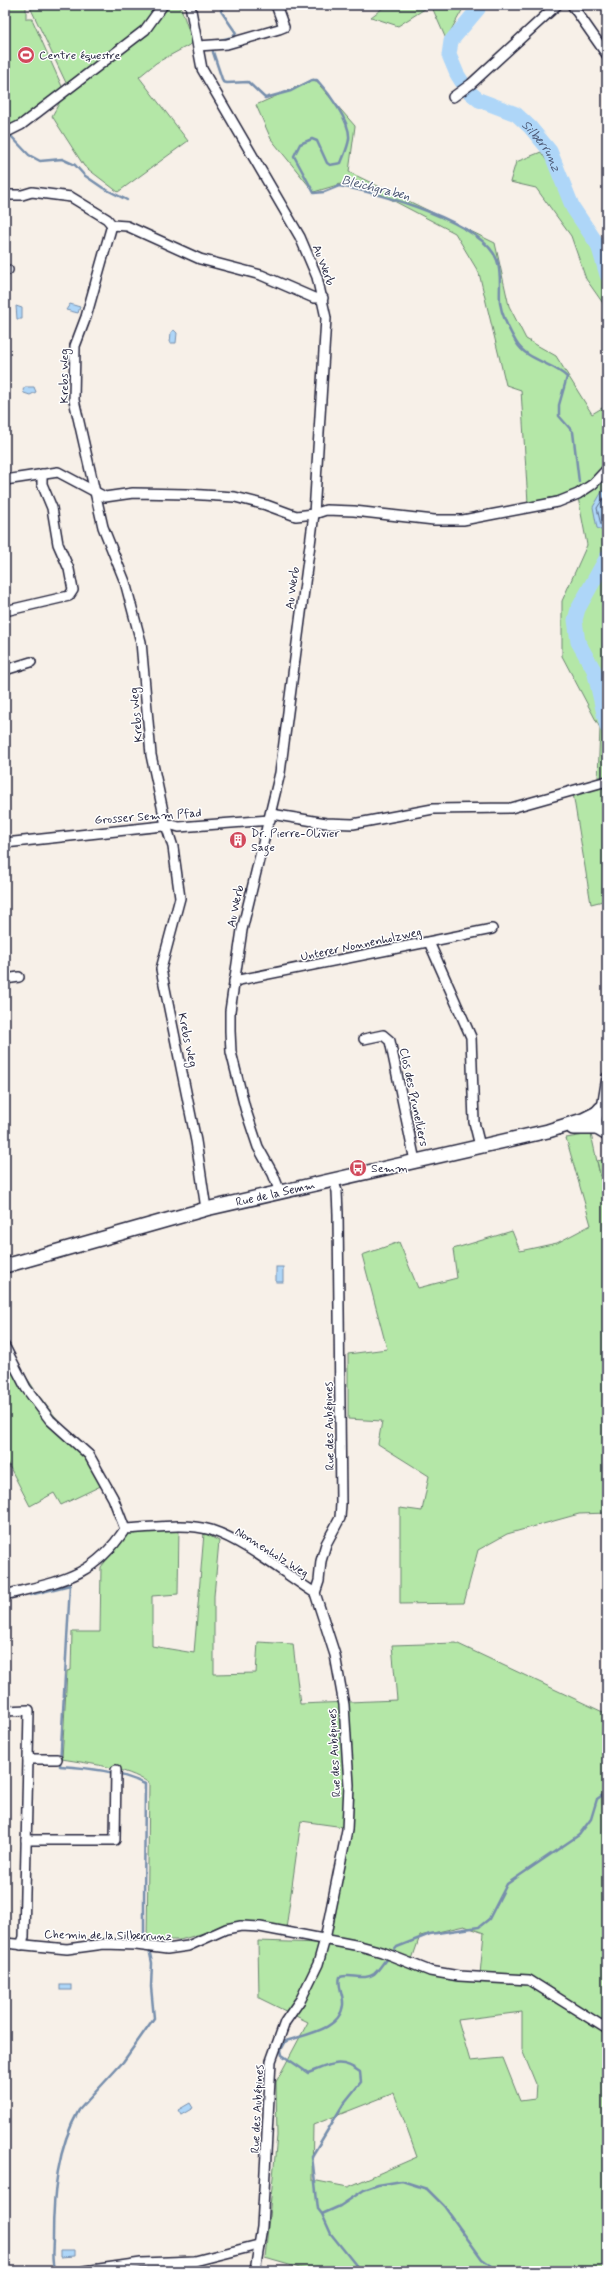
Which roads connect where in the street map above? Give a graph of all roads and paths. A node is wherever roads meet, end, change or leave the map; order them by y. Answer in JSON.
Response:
{"nodes":[{"id":1,"x":164,"y":5,"type":"edge"},
{"id":2,"x":190,"y":5,"type":"edge"},
{"id":3,"x":276,"y":5,"type":"edge"},
{"id":4,"x":556,"y":5,"type":"edge"},
{"id":5,"x":572,"y":5,"type":"edge"},
{"id":6,"x":198,"y":46,"type":"junction"},
{"id":7,"x":607,"y":55,"type":"edge"},
{"id":8,"x":456,"y":95,"type":"dead end"},
{"id":9,"x":5,"y":133,"type":"edge"},
{"id":10,"x":5,"y":195,"type":"edge"},
{"id":11,"x":112,"y":225,"type":"junction"},
{"id":12,"x":323,"y":298,"type":"junction"},
{"id":13,"x":607,"y":469,"type":"edge"},
{"id":14,"x":42,"y":474,"type":"junction"},
{"id":15,"x":5,"y":480,"type":"edge"},
{"id":16,"x":95,"y":493,"type":"junction"},
{"id":17,"x":314,"y":514,"type":"junction"},
{"id":18,"x":5,"y":611,"type":"edge"},
{"id":19,"x":31,"y":662,"type":"dead end"},
{"id":20,"x":5,"y":670,"type":"edge"},
{"id":21,"x":607,"y":781,"type":"edge"},
{"id":22,"x":271,"y":817,"type":"junction"},
{"id":23,"x":166,"y":825,"type":"junction"},
{"id":24,"x":5,"y":843,"type":"edge"},
{"id":25,"x":492,"y":929,"type":"dead end"},
{"id":26,"x":429,"y":942,"type":"junction"},
{"id":27,"x":19,"y":977,"type":"dead end"},
{"id":28,"x":5,"y":979,"type":"edge"},
{"id":29,"x":234,"y":981,"type":"junction"},
{"id":30,"x":364,"y":1039,"type":"dead end"},
{"id":31,"x":607,"y":1077,"type":"edge"},
{"id":32,"x":606,"y":1090,"type":"edge"},
{"id":33,"x":602,"y":1109,"type":"edge"},
{"id":34,"x":548,"y":1131,"type":"junction"},
{"id":35,"x":602,"y":1131,"type":"edge"},
{"id":36,"x":480,"y":1146,"type":"junction"},
{"id":37,"x":415,"y":1161,"type":"junction"},
{"id":38,"x":333,"y":1180,"type":"junction"},
{"id":39,"x":280,"y":1192,"type":"junction"},
{"id":40,"x":206,"y":1209,"type":"junction"},
{"id":41,"x":5,"y":1266,"type":"edge"},
{"id":42,"x":5,"y":1347,"type":"edge"},
{"id":43,"x":125,"y":1529,"type":"junction"},
{"id":44,"x":315,"y":1593,"type":"junction"},
{"id":45,"x":5,"y":1595,"type":"edge"},
{"id":46,"x":5,"y":1710,"type":"edge"},
{"id":47,"x":28,"y":1759,"type":"junction"},
{"id":48,"x":57,"y":1759,"type":"dead end"},
{"id":49,"x":116,"y":1770,"type":"dead end"},
{"id":50,"x":26,"y":1840,"type":"junction"},
{"id":51,"x":325,"y":1939,"type":"junction"},
{"id":52,"x":5,"y":1943,"type":"edge"},
{"id":53,"x":21,"y":1944,"type":"junction"},
{"id":54,"x":607,"y":2029,"type":"edge"},
{"id":55,"x":258,"y":2245,"type":"junction"},
{"id":56,"x":85,"y":2271,"type":"edge"},
{"id":57,"x":255,"y":2271,"type":"edge"}],
"edges":[{"from":1,"to":9,"type":"street"},
{"from":2,"to":6,"type":"street","name":"Au Werb"},
{"from":3,"to":6,"type":"street"},
{"from":4,"to":8,"type":"street"},
{"from":5,"to":7,"type":"street"},
{"from":6,"to":12,"type":"street","name":"Au Werb"},
{"from":10,"to":11,"type":"street"},
{"from":11,"to":12,"type":"street"},
{"from":11,"to":16,"type":"street","name":"Krebs Weg"},
{"from":12,"to":17,"type":"street","name":"Au Werb"},
{"from":13,"to":17,"type":"street"},
{"from":14,"to":15,"type":"street"},
{"from":14,"to":16,"type":"street"},
{"from":14,"to":18,"type":"street"},
{"from":16,"to":17,"type":"street"},
{"from":16,"to":23,"type":"street","name":"Krebs Weg"},
{"from":17,"to":22,"type":"street","name":"Au Werb"},
{"from":19,"to":20,"type":"street"},
{"from":21,"to":22,"type":"street","name":"Grosser Semm Pfad"},
{"from":22,"to":23,"type":"street","name":"Grosser Semm Pfad"},
{"from":22,"to":29,"type":"street","name":"Au Werb"},
{"from":23,"to":24,"type":"street","name":"Grosser Semm Pfad"},
{"from":23,"to":40,"type":"street","name":"Krebs Weg"},
{"from":25,"to":26,"type":"street","name":"Unterer Nonnenholzweg"},
{"from":26,"to":29,"type":"street","name":"Unterer Nonnenholzweg"},
{"from":26,"to":36,"type":"street"},
{"from":27,"to":28,"type":"street"},
{"from":29,"to":39,"type":"street","name":"Au Werb"},
{"from":30,"to":37,"type":"street","name":"Clos des Prunelliers"},
{"from":31,"to":32,"type":"street"},
{"from":32,"to":33,"type":"street"},
{"from":33,"to":34,"type":"main road","name":"Rue de la Semm"},
{"from":33,"to":35,"type":"main road"},
{"from":34,"to":35,"type":"main road","name":"Rue de la Semm"},
{"from":34,"to":36,"type":"main road","name":"Rue de la Semm"},
{"from":36,"to":37,"type":"main road","name":"Rue de la Semm"},
{"from":37,"to":38,"type":"main road","name":"Rue de la Semm"},
{"from":38,"to":39,"type":"main road","name":"Rue de la Semm"},
{"from":38,"to":44,"type":"street","name":"Rue des Aubépines"},
{"from":39,"to":40,"type":"main road","name":"Rue de la Semm"},
{"from":40,"to":41,"type":"main road","name":"Rue de la Semm"},
{"from":42,"to":43,"type":"street"},
{"from":43,"to":44,"type":"street","name":"Nonnenholz Weg"},
{"from":43,"to":45,"type":"street"},
{"from":44,"to":51,"type":"street","name":"Rue des Aubépines"},
{"from":46,"to":47,"type":"street"},
{"from":47,"to":48,"type":"street"},
{"from":47,"to":50,"type":"street"},
{"from":49,"to":50,"type":"street"},
{"from":50,"to":53,"type":"street"},
{"from":51,"to":53,"type":"street","name":"Chemin de la Silberrunz"},
{"from":51,"to":54,"type":"street","name":"Chemin de la Silberrunz"},
{"from":51,"to":55,"type":"street","name":"Rue des Aubépines"},
{"from":52,"to":53,"type":"street","name":"Chemin de la Silberrunz"},
{"from":55,"to":56,"type":"street"},
{"from":55,"to":57,"type":"street","name":"Rue des Aubépines"}]}
